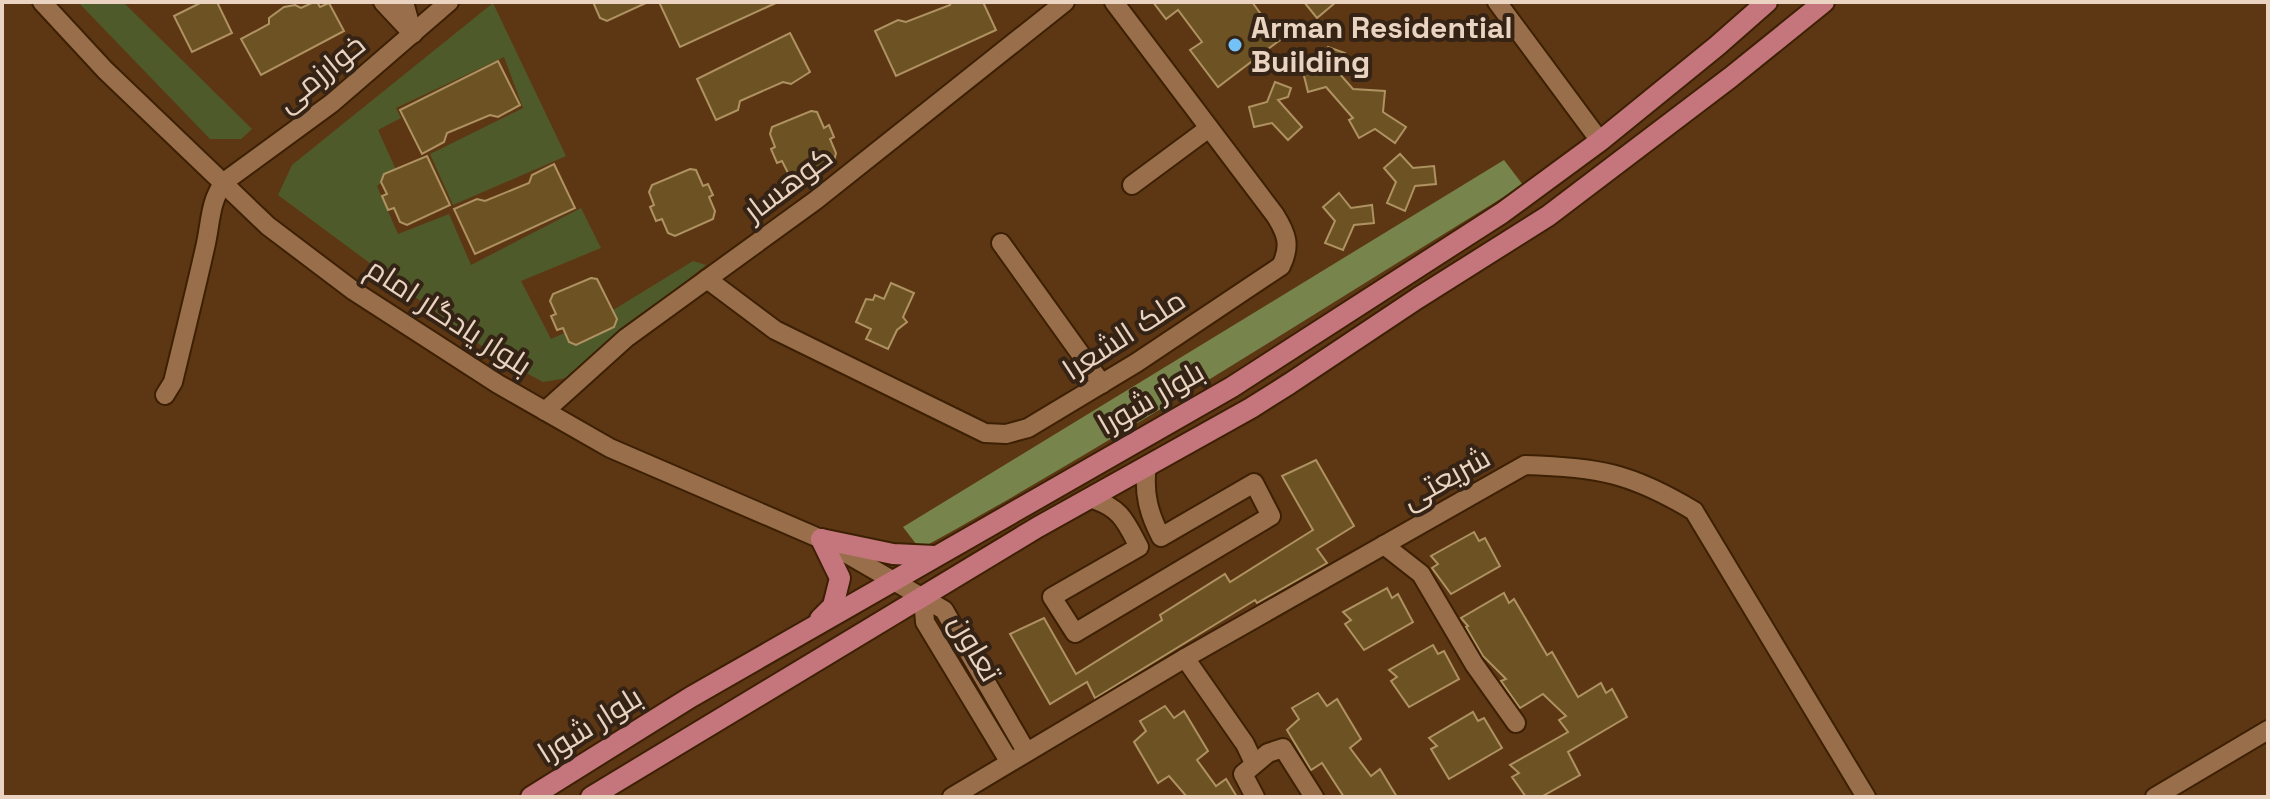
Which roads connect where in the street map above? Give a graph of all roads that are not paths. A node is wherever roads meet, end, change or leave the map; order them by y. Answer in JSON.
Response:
{"nodes":[{"id":1,"x":42,"y":2,"type":"edge"},
{"id":2,"x":383,"y":2,"type":"edge"},
{"id":3,"x":404,"y":2,"type":"edge"},
{"id":4,"x":449,"y":2,"type":"edge"},
{"id":5,"x":1065,"y":2,"type":"edge"},
{"id":6,"x":1114,"y":2,"type":"edge"},
{"id":7,"x":1497,"y":2,"type":"edge"},
{"id":8,"x":1767,"y":2,"type":"edge"},
{"id":9,"x":1824,"y":2,"type":"edge"},
{"id":10,"x":413,"y":34,"type":"junction"},
{"id":11,"x":1209,"y":128,"type":"junction"},
{"id":12,"x":1600,"y":141,"type":"junction"},
{"id":13,"x":224,"y":182,"type":"junction"},
{"id":14,"x":1132,"y":185,"type":"dead end"},
{"id":15,"x":1001,"y":243,"type":"dead end"},
{"id":16,"x":707,"y":279,"type":"junction"},
{"id":17,"x":1102,"y":384,"type":"junction"},
{"id":18,"x":165,"y":395,"type":"dead end"},
{"id":19,"x":545,"y":411,"type":"junction"},
{"id":20,"x":1147,"y":466,"type":"junction"},
{"id":21,"x":1090,"y":498,"type":"junction"},
{"id":22,"x":1161,"y":537,"type":"junction"},
{"id":23,"x":821,"y":539,"type":"junction"},
{"id":24,"x":1384,"y":545,"type":"junction"},
{"id":25,"x":1139,"y":547,"type":"junction"},
{"id":26,"x":935,"y":556,"type":"junction"},
{"id":27,"x":895,"y":581,"type":"junction"},
{"id":28,"x":923,"y":598,"type":"junction"},
{"id":29,"x":809,"y":629,"type":"junction"},
{"id":30,"x":1185,"y":658,"type":"junction"},
{"id":31,"x":1516,"y":723,"type":"dead end"},
{"id":32,"x":2268,"y":730,"type":"edge"},
{"id":33,"x":1026,"y":751,"type":"junction"},
{"id":34,"x":1009,"y":761,"type":"junction"},
{"id":35,"x":1254,"y":763,"type":"junction"},
{"id":36,"x":531,"y":797,"type":"edge"},
{"id":37,"x":591,"y":797,"type":"edge"},
{"id":38,"x":952,"y":797,"type":"edge"},
{"id":39,"x":1255,"y":797,"type":"edge"},
{"id":40,"x":1314,"y":797,"type":"edge"},
{"id":41,"x":1866,"y":797,"type":"edge"},
{"id":42,"x":2155,"y":797,"type":"edge"}],
"edges":[{"from":1,"to":13,"type":"street","name":"بلوار یادگار امام"},
{"from":2,"to":10,"type":"street"},
{"from":3,"to":10,"type":"street"},
{"from":4,"to":10,"type":"street","name":"خوارزمی"},
{"from":5,"to":16,"type":"street","name":"کوهسار"},
{"from":6,"to":11,"type":"street","name":"ملک الشعرا"},
{"from":7,"to":12,"type":"street"},
{"from":8,"to":12,"type":"main road","name":"بلوار شورا"},
{"from":9,"to":20,"type":"main road","name":"بلوار شورا"},
{"from":10,"to":13,"type":"street","name":"خوارزمی"},
{"from":11,"to":14,"type":"street"},
{"from":11,"to":17,"type":"street","name":"ملک الشعرا"},
{"from":12,"to":26,"type":"main road","name":"بلوار شورا"},
{"from":13,"to":18,"type":"street"},
{"from":13,"to":19,"type":"street","name":"بلوار یادگار امام"},
{"from":15,"to":17,"type":"street"},
{"from":16,"to":17,"type":"street","name":"ملک الشعرا"},
{"from":16,"to":19,"type":"street","name":"کوهسار"},
{"from":19,"to":23,"type":"street","name":"بلوار یادگار امام"},
{"from":20,"to":21,"type":"main road","name":"بلوار شورا"},
{"from":20,"to":22,"type":"street"},
{"from":21,"to":25,"type":"street"},
{"from":21,"to":28,"type":"main road","name":"بلوار شورا"},
{"from":22,"to":25,"type":"street"},
{"from":22,"to":25,"type":"street"},
{"from":23,"to":26,"type":"main road"},
{"from":23,"to":27,"type":"street","name":"بلوار یادگار امام"},
{"from":23,"to":29,"type":"main road"},
{"from":24,"to":30,"type":"street","name":"شریعتی"},
{"from":24,"to":31,"type":"street"},
{"from":24,"to":41,"type":"street","name":"شریعتی"},
{"from":26,"to":27,"type":"main road","name":"بلوار شورا"},
{"from":27,"to":28,"type":"street","name":"بلوار یادگار امام"},
{"from":27,"to":29,"type":"main road","name":"بلوار شورا"},
{"from":28,"to":33,"type":"street","name":"تعاون"},
{"from":28,"to":34,"type":"street","name":"تعاون"},
{"from":28,"to":37,"type":"main road","name":"بلوار شورا"},
{"from":29,"to":36,"type":"main road","name":"بلوار شورا"},
{"from":30,"to":33,"type":"street","name":"شریعتی"},
{"from":30,"to":35,"type":"street"},
{"from":32,"to":42,"type":"street"},
{"from":33,"to":34,"type":"street","name":"شریعتی"},
{"from":34,"to":38,"type":"street","name":"شریعتی"},
{"from":35,"to":39,"type":"street"},
{"from":35,"to":40,"type":"street"}]}
